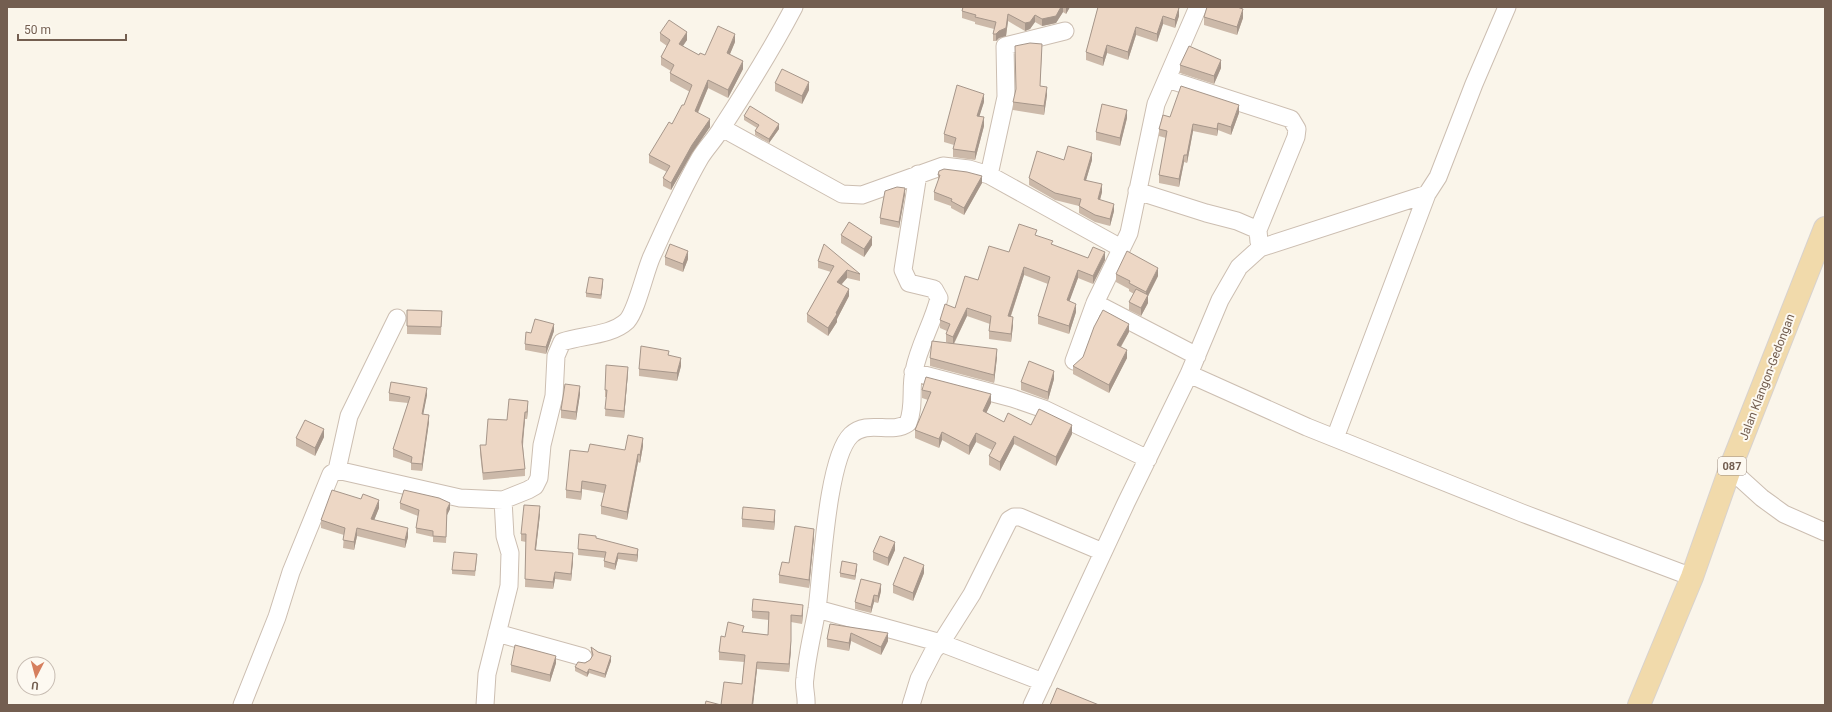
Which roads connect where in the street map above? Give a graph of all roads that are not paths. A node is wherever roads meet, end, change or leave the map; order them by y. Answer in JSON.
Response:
{"nodes":[{"id":1,"x":794,"y":7,"type":"edge"},
{"id":2,"x":1198,"y":7,"type":"edge"},
{"id":3,"x":1508,"y":7,"type":"edge"},
{"id":4,"x":1065,"y":31,"type":"dead end"},
{"id":5,"x":1167,"y":79,"type":"junction"},
{"id":6,"x":722,"y":128,"type":"junction"},
{"id":7,"x":918,"y":174,"type":"junction"},
{"id":8,"x":989,"y":175,"type":"junction"},
{"id":9,"x":1137,"y":191,"type":"junction"},
{"id":10,"x":1427,"y":194,"type":"junction"},
{"id":11,"x":1825,"y":228,"type":"edge"},
{"id":12,"x":1258,"y":230,"type":"junction"},
{"id":13,"x":1121,"y":248,"type":"junction"},
{"id":14,"x":1260,"y":248,"type":"junction"},
{"id":15,"x":1095,"y":303,"type":"junction"},
{"id":16,"x":397,"y":318,"type":"dead end"},
{"id":17,"x":1197,"y":356,"type":"junction"},
{"id":18,"x":1074,"y":361,"type":"dead end"},
{"id":19,"x":914,"y":372,"type":"junction"},
{"id":20,"x":1189,"y":374,"type":"junction"},
{"id":21,"x":1334,"y":438,"type":"junction"},
{"id":22,"x":1148,"y":459,"type":"junction"},
{"id":23,"x":1730,"y":469,"type":"junction"},
{"id":24,"x":337,"y":470,"type":"junction"},
{"id":25,"x":503,"y":500,"type":"junction"},
{"id":26,"x":1825,"y":532,"type":"edge"},
{"id":27,"x":1104,"y":552,"type":"junction"},
{"id":28,"x":1692,"y":577,"type":"junction"},
{"id":29,"x":817,"y":609,"type":"junction"},
{"id":30,"x":497,"y":633,"type":"junction"},
{"id":31,"x":941,"y":643,"type":"junction"},
{"id":32,"x":583,"y":657,"type":"dead end"},
{"id":33,"x":1043,"y":682,"type":"junction"},
{"id":34,"x":242,"y":705,"type":"edge"},
{"id":35,"x":485,"y":705,"type":"edge"},
{"id":36,"x":806,"y":705,"type":"edge"},
{"id":37,"x":911,"y":705,"type":"edge"},
{"id":38,"x":1032,"y":705,"type":"edge"},
{"id":39,"x":1640,"y":705,"type":"edge"}],
"edges":[{"from":1,"to":6,"type":"street"},
{"from":2,"to":5,"type":"street"},
{"from":3,"to":10,"type":"street"},
{"from":4,"to":8,"type":"street"},
{"from":5,"to":9,"type":"street"},
{"from":5,"to":12,"type":"street"},
{"from":6,"to":7,"type":"street"},
{"from":6,"to":25,"type":"street"},
{"from":7,"to":8,"type":"street"},
{"from":7,"to":19,"type":"street"},
{"from":8,"to":13,"type":"street"},
{"from":9,"to":12,"type":"street"},
{"from":9,"to":13,"type":"street"},
{"from":10,"to":14,"type":"street"},
{"from":10,"to":21,"type":"street"},
{"from":11,"to":23,"type":"main road","name":"Jalan Klangon-Gedongan","number":"087"},
{"from":12,"to":14,"type":"street"},
{"from":13,"to":15,"type":"street"},
{"from":14,"to":17,"type":"street"},
{"from":15,"to":17,"type":"street"},
{"from":15,"to":18,"type":"street"},
{"from":16,"to":24,"type":"street"},
{"from":17,"to":20,"type":"street"},
{"from":19,"to":22,"type":"street"},
{"from":19,"to":29,"type":"street"},
{"from":20,"to":21,"type":"street"},
{"from":20,"to":22,"type":"street"},
{"from":21,"to":28,"type":"street"},
{"from":22,"to":27,"type":"street"},
{"from":23,"to":26,"type":"street"},
{"from":23,"to":28,"type":"main road","name":"Jalan Klangon-Gedongan","number":"087"},
{"from":24,"to":25,"type":"street"},
{"from":24,"to":34,"type":"street"},
{"from":25,"to":30,"type":"street"},
{"from":27,"to":31,"type":"street"},
{"from":27,"to":33,"type":"street"},
{"from":28,"to":39,"type":"main road","name":"Jalan Klangon-Gedongan","number":"087"},
{"from":29,"to":31,"type":"street"},
{"from":29,"to":36,"type":"street"},
{"from":30,"to":32,"type":"street"},
{"from":30,"to":35,"type":"street"},
{"from":31,"to":33,"type":"street"},
{"from":31,"to":37,"type":"street"},
{"from":33,"to":38,"type":"street"}]}
